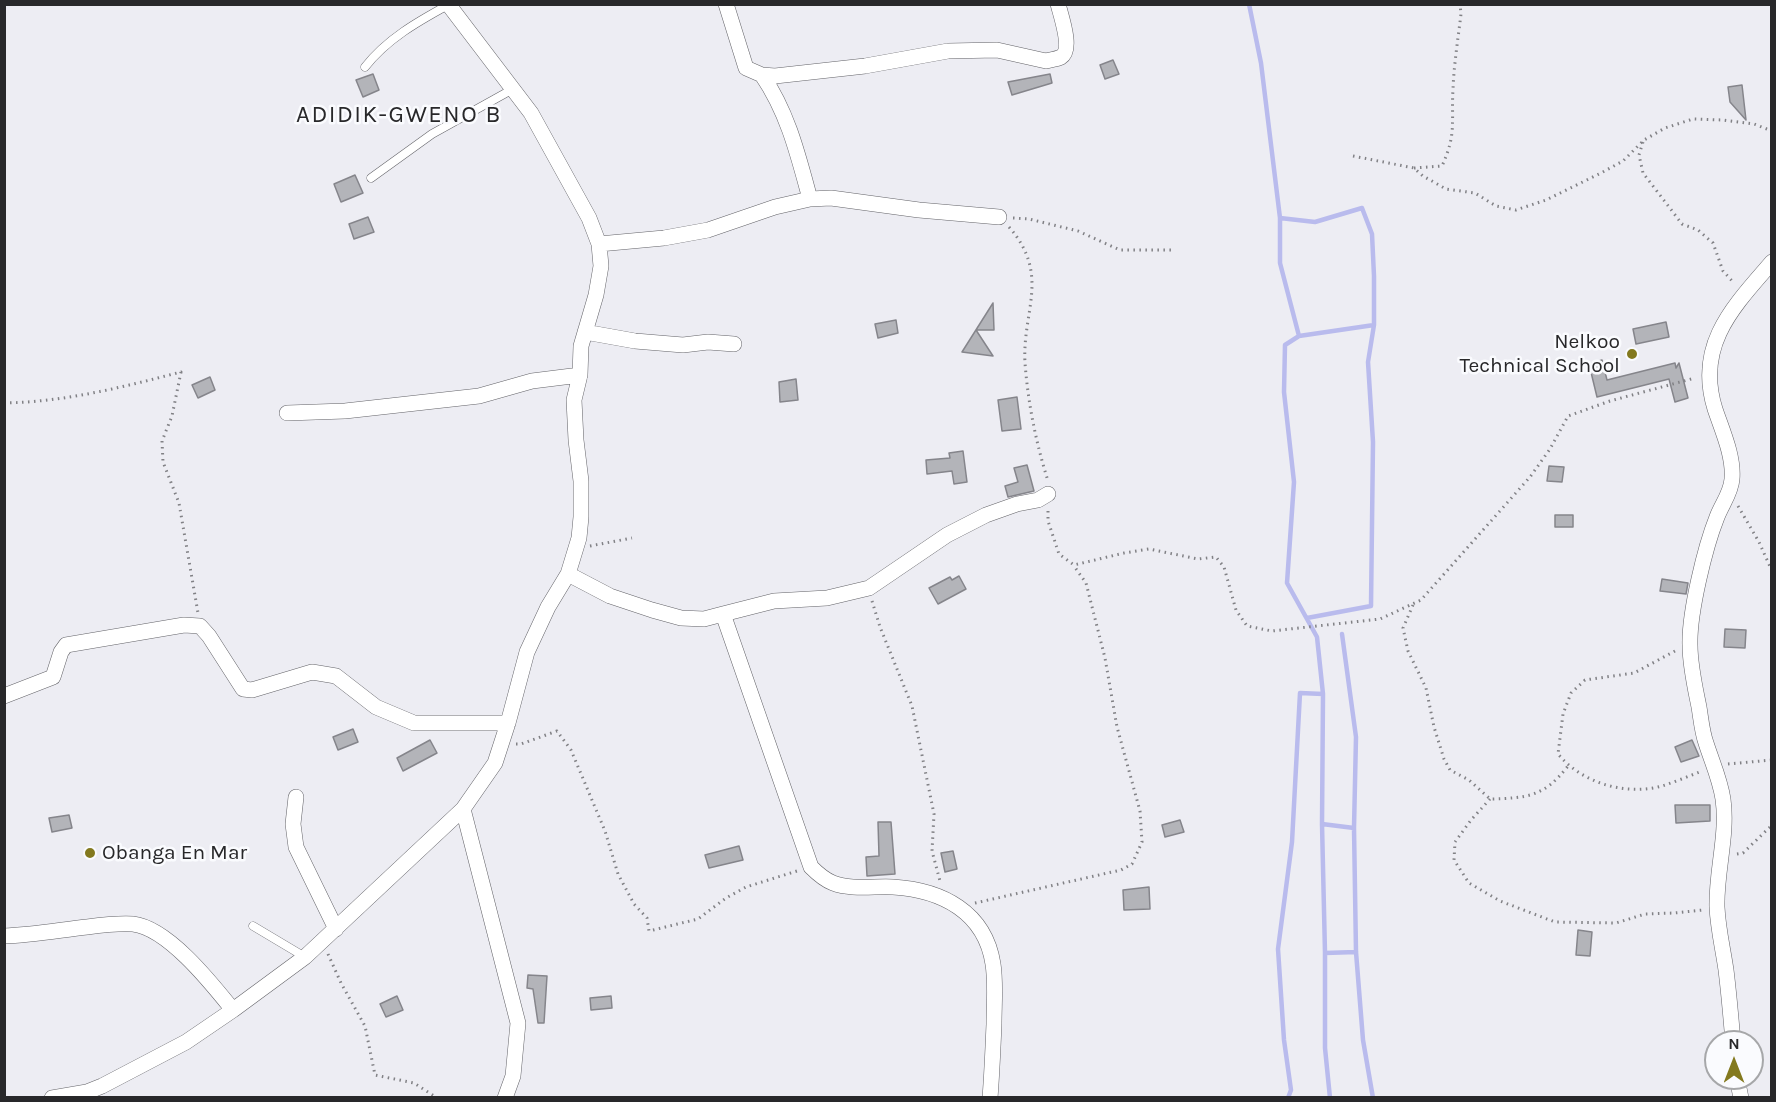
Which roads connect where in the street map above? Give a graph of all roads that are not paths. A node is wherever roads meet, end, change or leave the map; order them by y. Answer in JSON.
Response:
{"nodes":[{"id":1,"x":726,"y":4,"type":"edge"},
{"id":2,"x":1058,"y":4,"type":"edge"},
{"id":3,"x":448,"y":5,"type":"edge"},
{"id":4,"x":365,"y":67,"type":"dead end"},
{"id":5,"x":762,"y":75,"type":"junction"},
{"id":6,"x":513,"y":89,"type":"junction"},
{"id":7,"x":371,"y":178,"type":"dead end"},
{"id":8,"x":810,"y":199,"type":"junction"},
{"id":9,"x":999,"y":217,"type":"road end"},
{"id":10,"x":599,"y":244,"type":"junction"},
{"id":11,"x":1772,"y":262,"type":"edge"},
{"id":12,"x":585,"y":332,"type":"junction"},
{"id":13,"x":734,"y":344,"type":"dead end"},
{"id":14,"x":580,"y":375,"type":"junction"},
{"id":15,"x":287,"y":413,"type":"dead end"},
{"id":16,"x":1048,"y":494,"type":"road end"},
{"id":17,"x":568,"y":574,"type":"junction"},
{"id":18,"x":723,"y":614,"type":"junction"},
{"id":19,"x":4,"y":696,"type":"edge"},
{"id":20,"x":508,"y":723,"type":"junction"},
{"id":21,"x":296,"y":797,"type":"dead end"},
{"id":22,"x":463,"y":809,"type":"junction"},
{"id":23,"x":253,"y":926,"type":"dead end"},
{"id":24,"x":336,"y":929,"type":"junction"},
{"id":25,"x":4,"y":936,"type":"edge"},
{"id":26,"x":305,"y":957,"type":"junction"},
{"id":27,"x":233,"y":1010,"type":"junction"},
{"id":28,"x":1732,"y":1030,"type":"edge"},
{"id":29,"x":52,"y":1098,"type":"edge"},
{"id":30,"x":505,"y":1098,"type":"edge"},
{"id":31,"x":990,"y":1098,"type":"edge"}],
"edges":[{"from":1,"to":5,"type":"street"},
{"from":2,"to":5,"type":"street"},
{"from":3,"to":4,"type":"lane"},
{"from":3,"to":6,"type":"street"},
{"from":5,"to":8,"type":"street"},
{"from":6,"to":7,"type":"lane"},
{"from":6,"to":10,"type":"street"},
{"from":8,"to":9,"type":"street"},
{"from":8,"to":10,"type":"street"},
{"from":10,"to":12,"type":"street"},
{"from":11,"to":28,"type":"street"},
{"from":12,"to":13,"type":"street"},
{"from":12,"to":14,"type":"street"},
{"from":14,"to":15,"type":"street"},
{"from":14,"to":17,"type":"street"},
{"from":16,"to":18,"type":"street"},
{"from":17,"to":18,"type":"street"},
{"from":17,"to":20,"type":"street"},
{"from":18,"to":31,"type":"street"},
{"from":19,"to":20,"type":"street"},
{"from":20,"to":22,"type":"street"},
{"from":21,"to":24,"type":"street"},
{"from":22,"to":24,"type":"street"},
{"from":22,"to":30,"type":"street"},
{"from":23,"to":26,"type":"lane"},
{"from":24,"to":26,"type":"street"},
{"from":25,"to":27,"type":"street"},
{"from":26,"to":27,"type":"street"},
{"from":27,"to":29,"type":"street"}]}
